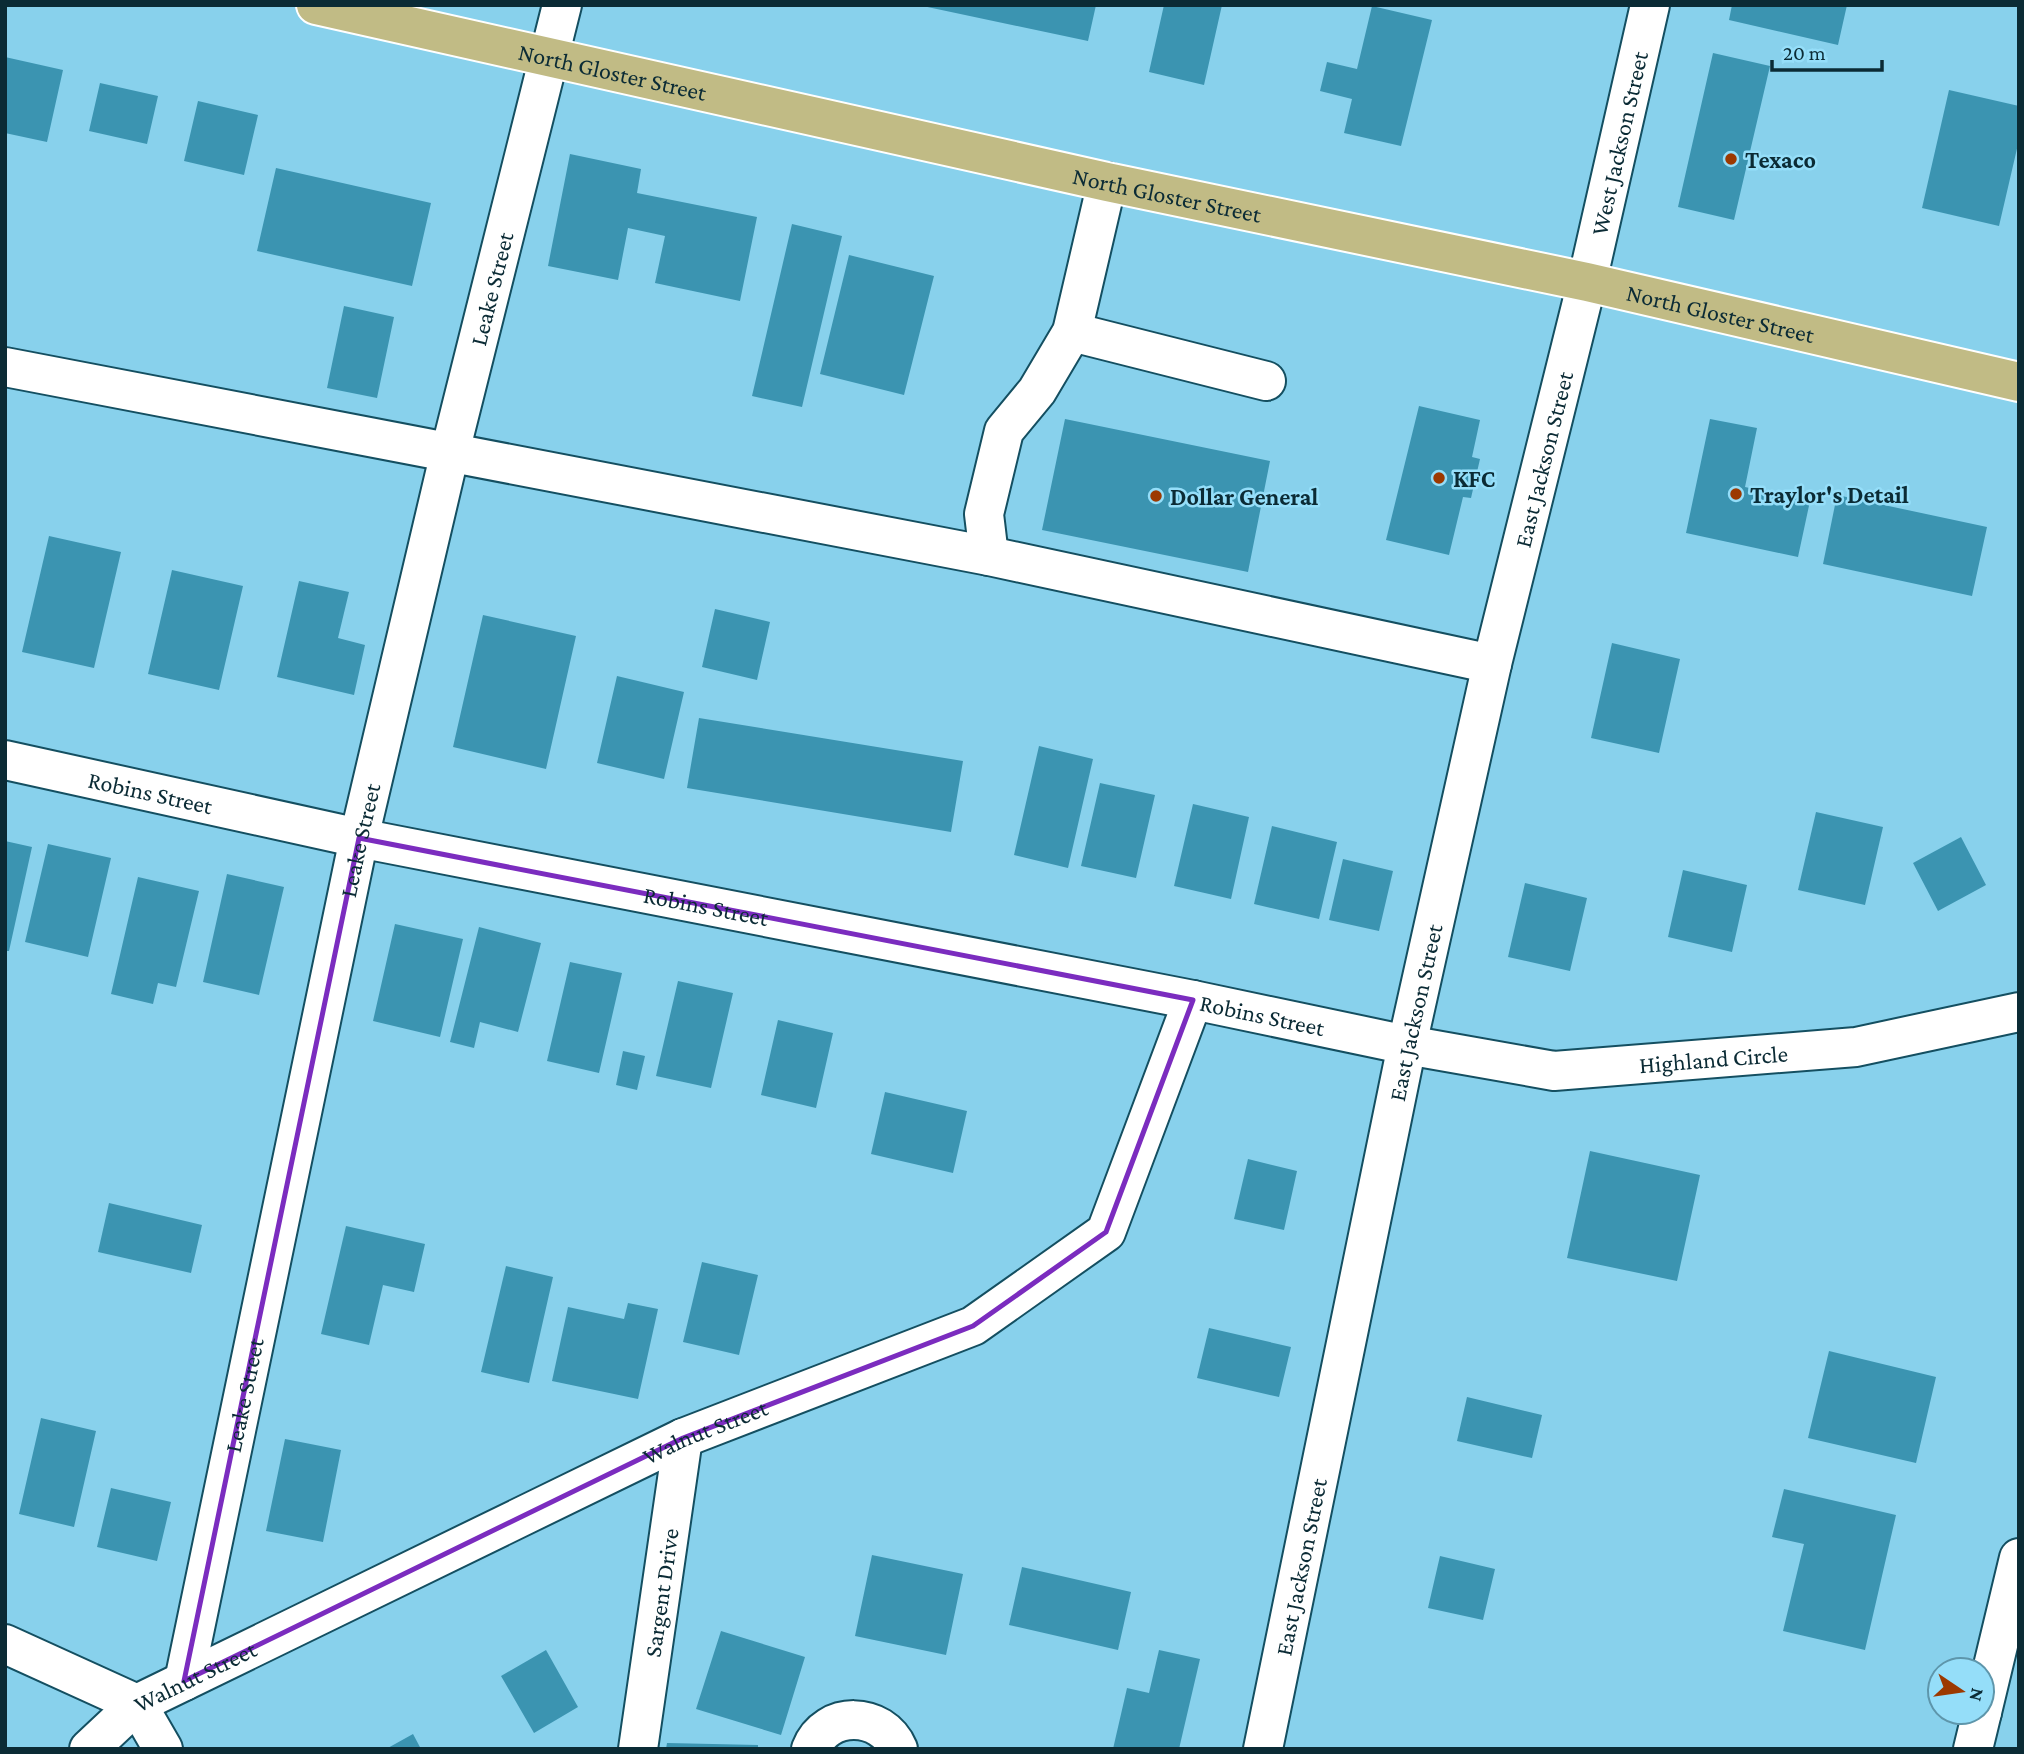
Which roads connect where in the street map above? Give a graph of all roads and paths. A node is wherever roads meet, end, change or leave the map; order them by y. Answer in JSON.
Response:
{"nodes":[{"id":1,"x":316,"y":5,"type":"edge"},
{"id":2,"x":562,"y":5,"type":"edge"},
{"id":3,"x":1650,"y":5,"type":"edge"},
{"id":4,"x":548,"y":56,"type":"junction"},
{"id":5,"x":1107,"y":182,"type":"junction"},
{"id":6,"x":1587,"y":282,"type":"junction"},
{"id":7,"x":1072,"y":332,"type":"junction"},
{"id":8,"x":5,"y":367,"type":"edge"},
{"id":9,"x":1266,"y":381,"type":"dead end"},
{"id":10,"x":2019,"y":382,"type":"edge"},
{"id":11,"x":450,"y":452,"type":"junction"},
{"id":12,"x":989,"y":556,"type":"junction"},
{"id":13,"x":1492,"y":664,"type":"junction"},
{"id":14,"x":5,"y":760,"type":"edge"},
{"id":15,"x":359,"y":838,"type":"junction"},
{"id":16,"x":1193,"y":1000,"type":"junction"},
{"id":17,"x":2019,"y":1012,"type":"edge"},
{"id":18,"x":1407,"y":1045,"type":"junction"},
{"id":19,"x":683,"y":1438,"type":"junction"},
{"id":20,"x":2019,"y":1558,"type":"edge"},
{"id":21,"x":5,"y":1644,"type":"edge"},
{"id":22,"x":1995,"y":1656,"type":"edge"},
{"id":23,"x":184,"y":1681,"type":"junction"},
{"id":24,"x":137,"y":1704,"type":"junction"},
{"id":25,"x":1979,"y":1726,"type":"edge"},
{"id":26,"x":89,"y":1749,"type":"edge"},
{"id":27,"x":163,"y":1749,"type":"edge"},
{"id":28,"x":638,"y":1749,"type":"edge"},
{"id":29,"x":811,"y":1749,"type":"edge"},
{"id":30,"x":898,"y":1749,"type":"edge"},
{"id":31,"x":1263,"y":1749,"type":"edge"},
{"id":32,"x":1973,"y":1749,"type":"edge"}],
"edges":[{"from":1,"to":4,"type":"main road","name":"North Gloster Street"},
{"from":2,"to":4,"type":"street","name":"Leake Street"},
{"from":3,"to":6,"type":"street","name":"West Jackson Street"},
{"from":4,"to":5,"type":"main road","name":"North Gloster Street"},
{"from":4,"to":11,"type":"street","name":"Leake Street"},
{"from":5,"to":6,"type":"main road","name":"North Gloster Street"},
{"from":5,"to":7,"type":"street"},
{"from":6,"to":10,"type":"main road","name":"North Gloster Street"},
{"from":6,"to":13,"type":"street","name":"East Jackson Street"},
{"from":7,"to":9,"type":"street"},
{"from":7,"to":12,"type":"street"},
{"from":8,"to":11,"type":"street"},
{"from":11,"to":12,"type":"street"},
{"from":11,"to":15,"type":"street","name":"Leake Street"},
{"from":12,"to":13,"type":"street"},
{"from":13,"to":18,"type":"street","name":"East Jackson Street"},
{"from":14,"to":15,"type":"street","name":"Robins Street"},
{"from":15,"to":16,"type":"street","name":"Robins Street"},
{"from":15,"to":23,"type":"street","name":"Leake Street"},
{"from":16,"to":18,"type":"street","name":"Robins Street"},
{"from":16,"to":19,"type":"street","name":"Walnut Street"},
{"from":17,"to":18,"type":"street","name":"Highland Circle"},
{"from":18,"to":31,"type":"street","name":"East Jackson Street"},
{"from":19,"to":23,"type":"street","name":"Walnut Street"},
{"from":19,"to":28,"type":"street","name":"Sargent Drive"},
{"from":20,"to":22,"type":"street"},
{"from":21,"to":24,"type":"street"},
{"from":23,"to":24,"type":"street","name":"Walnut Street"},
{"from":24,"to":26,"type":"street","name":"Walnut Street"},
{"from":24,"to":27,"type":"street"},
{"from":25,"to":32,"type":"street"},
{"from":29,"to":30,"type":"street"}]}
